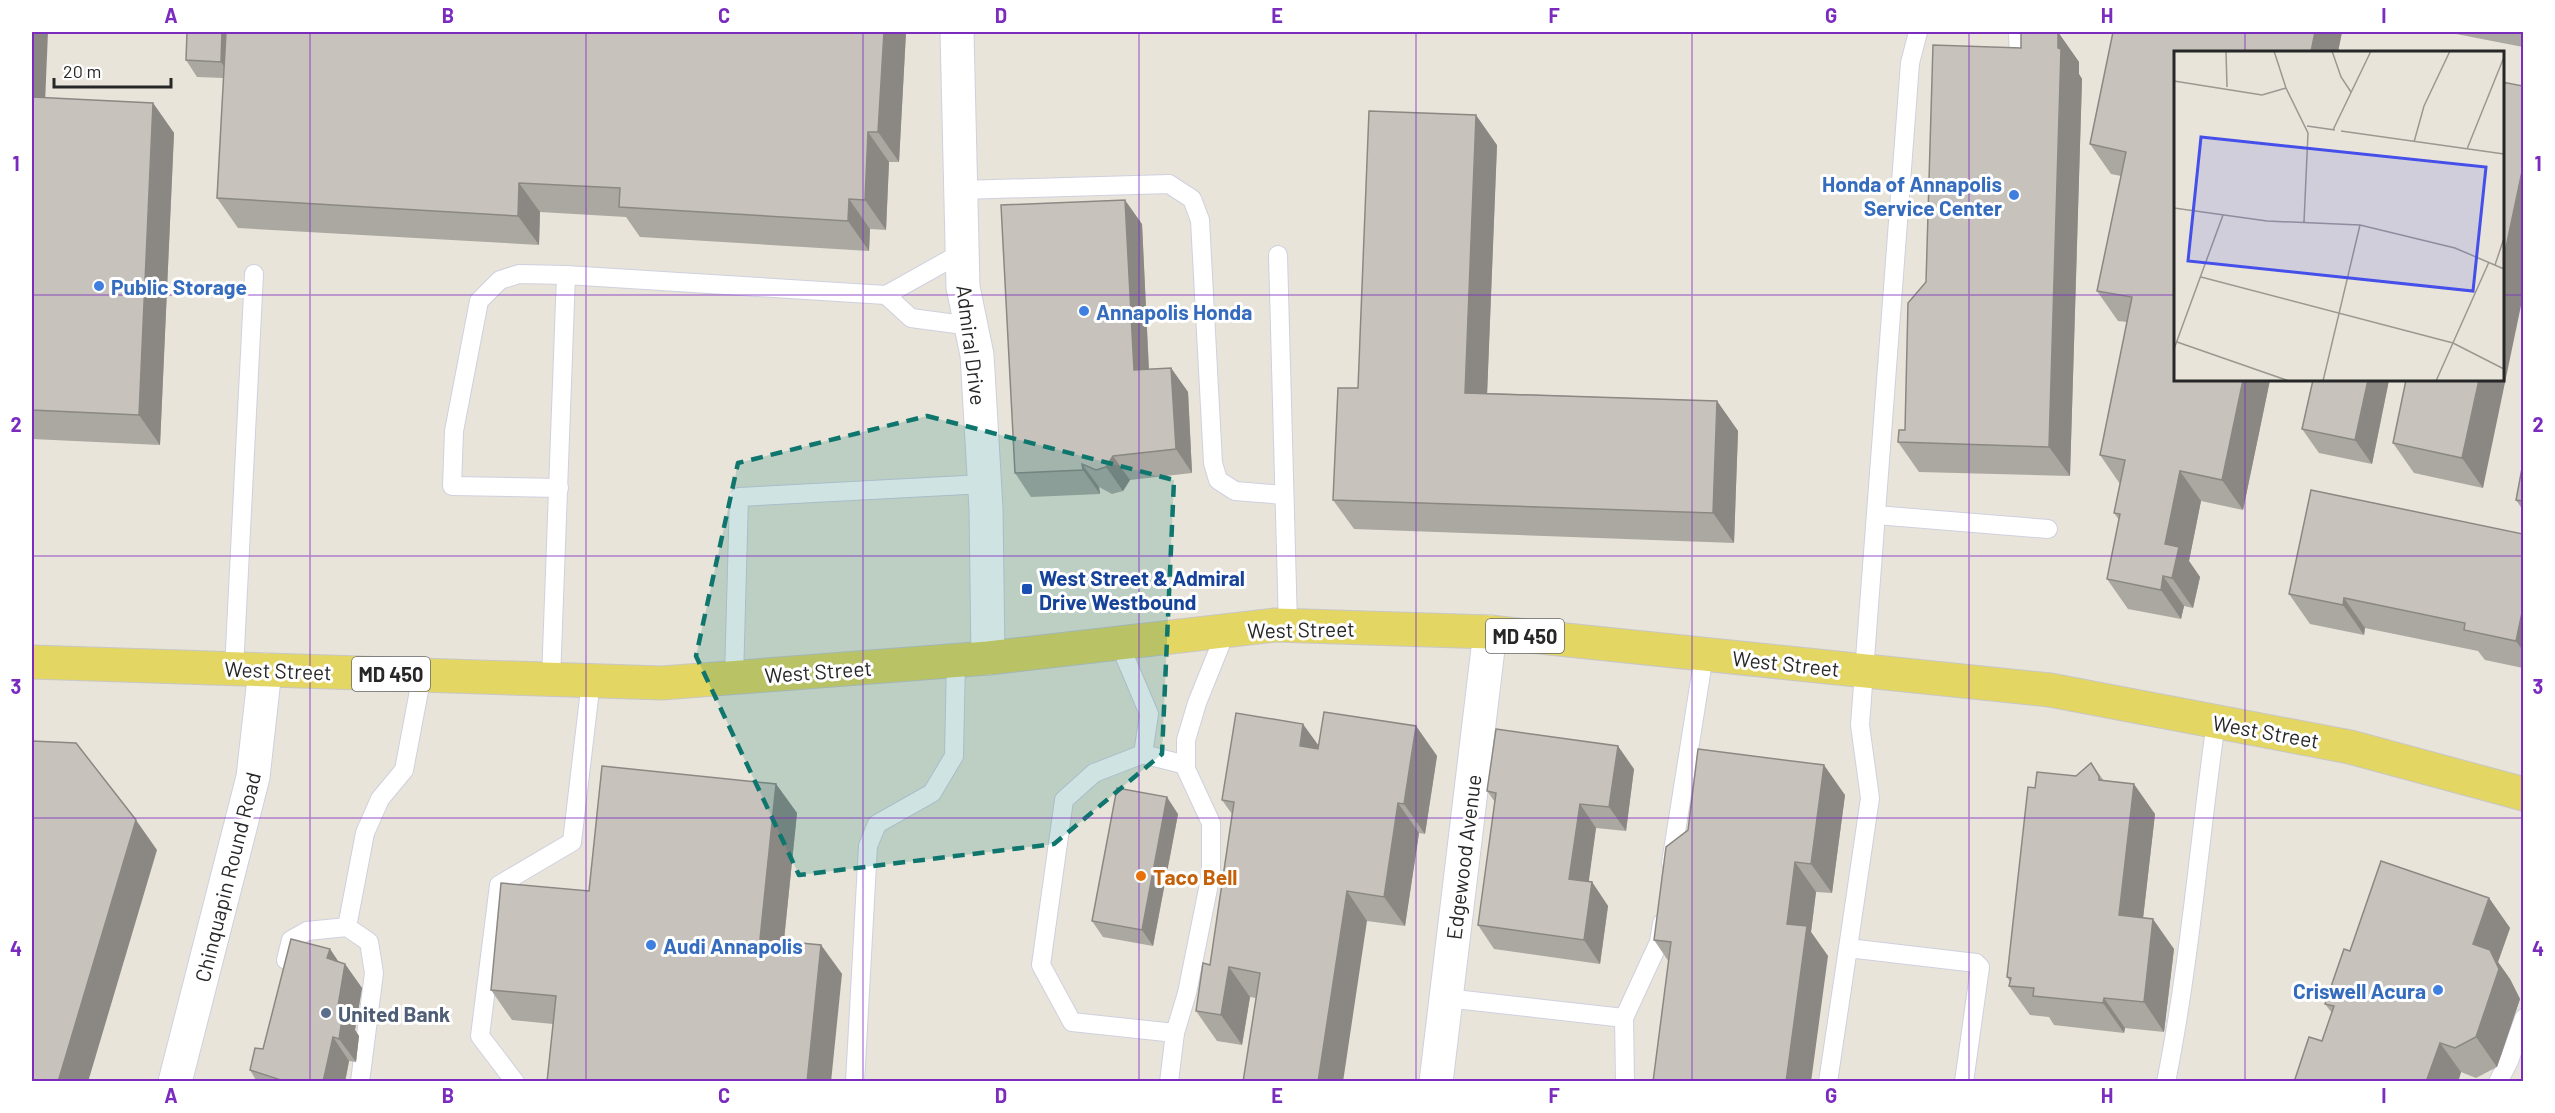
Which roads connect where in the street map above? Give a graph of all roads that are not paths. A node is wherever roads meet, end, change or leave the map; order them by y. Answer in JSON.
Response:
{"nodes":[{"id":1,"x":957,"y":32,"type":"edge"},
{"id":2,"x":1918,"y":32,"type":"edge"},
{"id":3,"x":2018,"y":32,"type":"edge"},
{"id":4,"x":2019,"y":58,"type":"edge"},
{"id":5,"x":961,"y":190,"type":"junction"},
{"id":6,"x":963,"y":252,"type":"junction"},
{"id":7,"x":1278,"y":255,"type":"dead end"},
{"id":8,"x":254,"y":274,"type":"dead end"},
{"id":9,"x":566,"y":274,"type":"junction"},
{"id":10,"x":886,"y":295,"type":"junction"},
{"id":11,"x":971,"y":326,"type":"junction"},
{"id":12,"x":984,"y":484,"type":"junction"},
{"id":13,"x":559,"y":488,"type":"junction"},
{"id":14,"x":1284,"y":495,"type":"junction"},
{"id":15,"x":1876,"y":514,"type":"junction"},
{"id":16,"x":2048,"y":529,"type":"dead end"},
{"id":17,"x":1288,"y":626,"type":"junction"},
{"id":18,"x":1226,"y":631,"type":"junction"},
{"id":19,"x":1490,"y":632,"type":"junction"},
{"id":20,"x":1119,"y":643,"type":"junction"},
{"id":21,"x":1704,"y":654,"type":"junction"},
{"id":22,"x":988,"y":658,"type":"junction"},
{"id":23,"x":956,"y":660,"type":"junction"},
{"id":24,"x":32,"y":662,"type":"edge"},
{"id":25,"x":250,"y":669,"type":"junction"},
{"id":26,"x":1864,"y":671,"type":"junction"},
{"id":27,"x":422,"y":675,"type":"junction"},
{"id":28,"x":734,"y":678,"type":"junction"},
{"id":29,"x":551,"y":679,"type":"junction"},
{"id":30,"x":591,"y":681,"type":"junction"},
{"id":31,"x":2216,"y":722,"type":"junction"},
{"id":32,"x":1143,"y":754,"type":"junction"},
{"id":33,"x":1186,"y":765,"type":"junction"},
{"id":34,"x":2523,"y":794,"type":"edge"},
{"id":35,"x":1668,"y":883,"type":"edge"},
{"id":36,"x":1665,"y":906,"type":"edge"},
{"id":37,"x":347,"y":927,"type":"junction"},
{"id":38,"x":1848,"y":948,"type":"junction"},
{"id":39,"x":283,"y":973,"type":"edge"},
{"id":40,"x":1446,"y":998,"type":"junction"},
{"id":41,"x":1624,"y":1018,"type":"junction"},
{"id":42,"x":2523,"y":1018,"type":"edge"},
{"id":43,"x":1175,"y":1033,"type":"junction"},
{"id":44,"x":175,"y":1082,"type":"edge"},
{"id":45,"x":360,"y":1082,"type":"edge"},
{"id":46,"x":515,"y":1082,"type":"edge"},
{"id":47,"x":855,"y":1082,"type":"edge"},
{"id":48,"x":1168,"y":1082,"type":"edge"},
{"id":49,"x":1436,"y":1082,"type":"edge"},
{"id":50,"x":1626,"y":1082,"type":"edge"},
{"id":51,"x":1828,"y":1082,"type":"edge"},
{"id":52,"x":1964,"y":1082,"type":"edge"},
{"id":53,"x":2166,"y":1082,"type":"edge"},
{"id":54,"x":2498,"y":1082,"type":"edge"}],
"edges":[{"from":1,"to":5,"type":"street","name":"Admiral Drive"},
{"from":2,"to":15,"type":"lane"},
{"from":3,"to":4,"type":"lane"},
{"from":5,"to":6,"type":"street","name":"Admiral Drive"},
{"from":5,"to":14,"type":"lane"},
{"from":6,"to":10,"type":"lane"},
{"from":6,"to":11,"type":"street","name":"Admiral Drive"},
{"from":7,"to":14,"type":"lane"},
{"from":8,"to":25,"type":"lane"},
{"from":9,"to":10,"type":"lane"},
{"from":9,"to":13,"type":"lane"},
{"from":9,"to":13,"type":"lane"},
{"from":10,"to":11,"type":"lane"},
{"from":11,"to":12,"type":"street","name":"Admiral Drive"},
{"from":12,"to":22,"type":"street","name":"Admiral Drive"},
{"from":12,"to":28,"type":"lane"},
{"from":13,"to":29,"type":"lane"},
{"from":14,"to":17,"type":"lane"},
{"from":15,"to":16,"type":"lane"},
{"from":15,"to":26,"type":"lane"},
{"from":17,"to":18,"type":"main road","name":"West Street","number":"MD 450"},
{"from":17,"to":19,"type":"main road","name":"West Street","number":"MD 450"},
{"from":18,"to":20,"type":"main road","name":"West Street","number":"MD 450"},
{"from":18,"to":33,"type":"lane"},
{"from":19,"to":21,"type":"main road","name":"West Street","number":"MD 450"},
{"from":19,"to":40,"type":"street","name":"Edgewood Avenue"},
{"from":20,"to":22,"type":"main road","name":"West Street","number":"MD 450"},
{"from":20,"to":32,"type":"lane"},
{"from":21,"to":26,"type":"main road","name":"West Street","number":"MD 450"},
{"from":21,"to":35,"type":"lane"},
{"from":22,"to":23,"type":"main road","name":"West Street","number":"MD 450"},
{"from":23,"to":28,"type":"main road","name":"West Street","number":"MD 450"},
{"from":23,"to":47,"type":"lane"},
{"from":24,"to":25,"type":"main road","name":"West Street","number":"MD 450"},
{"from":25,"to":27,"type":"main road","name":"West Street","number":"MD 450"},
{"from":25,"to":44,"type":"street","name":"Chinquapin Round Road"},
{"from":26,"to":31,"type":"main road","name":"West Street","number":"MD 450"},
{"from":26,"to":38,"type":"lane"},
{"from":27,"to":29,"type":"main road","name":"West Street","number":"MD 450"},
{"from":27,"to":37,"type":"lane"},
{"from":28,"to":30,"type":"main road","name":"West Street","number":"MD 450"},
{"from":29,"to":30,"type":"main road","name":"West Street","number":"MD 450"},
{"from":30,"to":46,"type":"lane"},
{"from":31,"to":34,"type":"main road","name":"West Street","number":"MD 450"},
{"from":31,"to":53,"type":"lane"},
{"from":32,"to":33,"type":"lane"},
{"from":32,"to":43,"type":"lane"},
{"from":33,"to":43,"type":"lane"},
{"from":36,"to":41,"type":"lane"},
{"from":37,"to":39,"type":"lane"},
{"from":37,"to":45,"type":"lane"},
{"from":38,"to":51,"type":"lane"},
{"from":38,"to":52,"type":"lane"},
{"from":40,"to":41,"type":"lane"},
{"from":40,"to":49,"type":"street","name":"Edgewood Avenue"},
{"from":41,"to":50,"type":"lane"},
{"from":42,"to":54,"type":"lane"},
{"from":43,"to":48,"type":"lane"}]}
